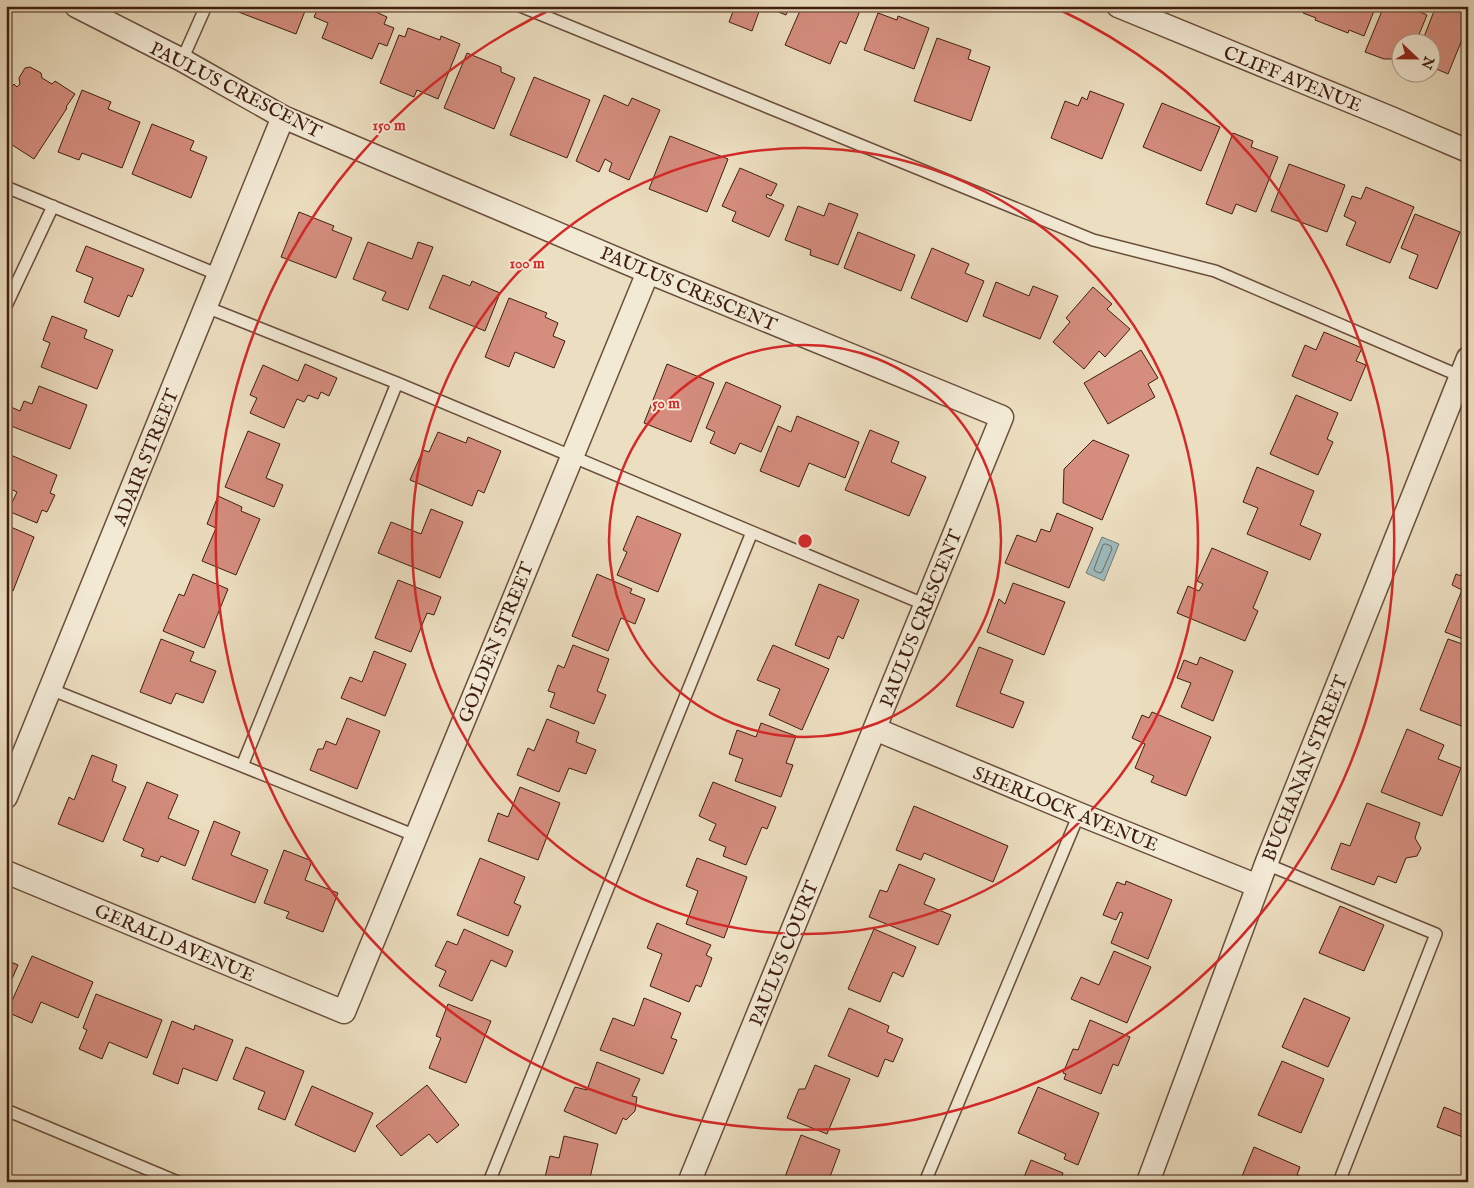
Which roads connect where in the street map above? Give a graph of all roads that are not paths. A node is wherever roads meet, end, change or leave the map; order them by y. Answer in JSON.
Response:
{"nodes":[{"id":1,"x":76,"y":6,"type":"edge"},
{"id":2,"x":206,"y":6,"type":"edge"},
{"id":3,"x":520,"y":6,"type":"edge"},
{"id":4,"x":1118,"y":6,"type":"edge"},
{"id":5,"x":1166,"y":15,"type":"edge"},
{"id":6,"x":182,"y":60,"type":"junction"},
{"id":7,"x":282,"y":116,"type":"junction"},
{"id":8,"x":1468,"y":151,"type":"edge"},
{"id":9,"x":6,"y":187,"type":"edge"},
{"id":10,"x":53,"y":206,"type":"junction"},
{"id":11,"x":648,"y":272,"type":"junction"},
{"id":12,"x":219,"y":275,"type":"junction"},
{"id":13,"x":6,"y":306,"type":"edge"},
{"id":14,"x":206,"y":307,"type":"junction"},
{"id":15,"x":1464,"y":367,"type":"edge"},
{"id":16,"x":397,"y":384,"type":"junction"},
{"id":17,"x":571,"y":457,"type":"junction"},
{"id":18,"x":752,"y":532,"type":"junction"},
{"id":19,"x":926,"y":606,"type":"junction"},
{"id":20,"x":50,"y":689,"type":"junction"},
{"id":21,"x":875,"y":729,"type":"junction"},
{"id":22,"x":242,"y":766,"type":"junction"},
{"id":23,"x":6,"y":797,"type":"edge"},
{"id":24,"x":1079,"y":814,"type":"junction"},
{"id":25,"x":416,"y":836,"type":"junction"},
{"id":26,"x":1266,"y":864,"type":"junction"},
{"id":27,"x":6,"y":872,"type":"edge"},
{"id":28,"x":1258,"y":886,"type":"junction"},
{"id":29,"x":344,"y":1012,"type":"joint"},
{"id":30,"x":6,"y":1110,"type":"edge"},
{"id":31,"x":691,"y":1178,"type":"dead end"},
{"id":32,"x":178,"y":1182,"type":"edge"},
{"id":33,"x":489,"y":1182,"type":"edge"},
{"id":34,"x":925,"y":1182,"type":"edge"},
{"id":35,"x":1148,"y":1182,"type":"edge"},
{"id":36,"x":1339,"y":1182,"type":"edge"}],
"edges":[{"from":1,"to":6,"type":"street","name":"PAULUS CRESCENT"},
{"from":2,"to":6,"type":"lane"},
{"from":3,"to":15,"type":"lane"},
{"from":4,"to":5,"type":"street","name":"CLIFF AVENUE"},
{"from":5,"to":8,"type":"street","name":"CLIFF AVENUE"},
{"from":6,"to":7,"type":"street","name":"PAULUS CRESCENT"},
{"from":7,"to":11,"type":"street","name":"PAULUS CRESCENT"},
{"from":7,"to":12,"type":"street","name":"ADAIR STREET"},
{"from":9,"to":10,"type":"lane"},
{"from":10,"to":12,"type":"lane"},
{"from":10,"to":13,"type":"lane"},
{"from":11,"to":17,"type":"street","name":"GOLDEN STREET"},
{"from":11,"to":19,"type":"street","name":"PAULUS CRESCENT"},
{"from":12,"to":14,"type":"street","name":"ADAIR STREET"},
{"from":14,"to":16,"type":"lane"},
{"from":14,"to":20,"type":"street","name":"ADAIR STREET"},
{"from":15,"to":26,"type":"street","name":"BUCHANAN STREET"},
{"from":16,"to":17,"type":"lane"},
{"from":16,"to":22,"type":"lane"},
{"from":17,"to":18,"type":"lane"},
{"from":17,"to":25,"type":"street","name":"GOLDEN STREET"},
{"from":18,"to":19,"type":"lane"},
{"from":18,"to":33,"type":"lane"},
{"from":19,"to":21,"type":"street","name":"PAULUS CRESCENT"},
{"from":20,"to":22,"type":"lane"},
{"from":20,"to":23,"type":"street","name":"ADAIR STREET"},
{"from":21,"to":24,"type":"street","name":"SHERLOCK AVENUE"},
{"from":21,"to":31,"type":"street","name":"PAULUS COURT"},
{"from":22,"to":25,"type":"lane"},
{"from":24,"to":28,"type":"street","name":"SHERLOCK AVENUE"},
{"from":24,"to":34,"type":"lane"},
{"from":25,"to":29,"type":"street","name":"GOLDEN STREET"},
{"from":26,"to":28,"type":"street","name":"BUCHANAN STREET"},
{"from":26,"to":36,"type":"lane"},
{"from":27,"to":29,"type":"street","name":"GERALD AVENUE"},
{"from":28,"to":35,"type":"street","name":"BUCHANAN STREET"},
{"from":30,"to":32,"type":"lane"}]}
